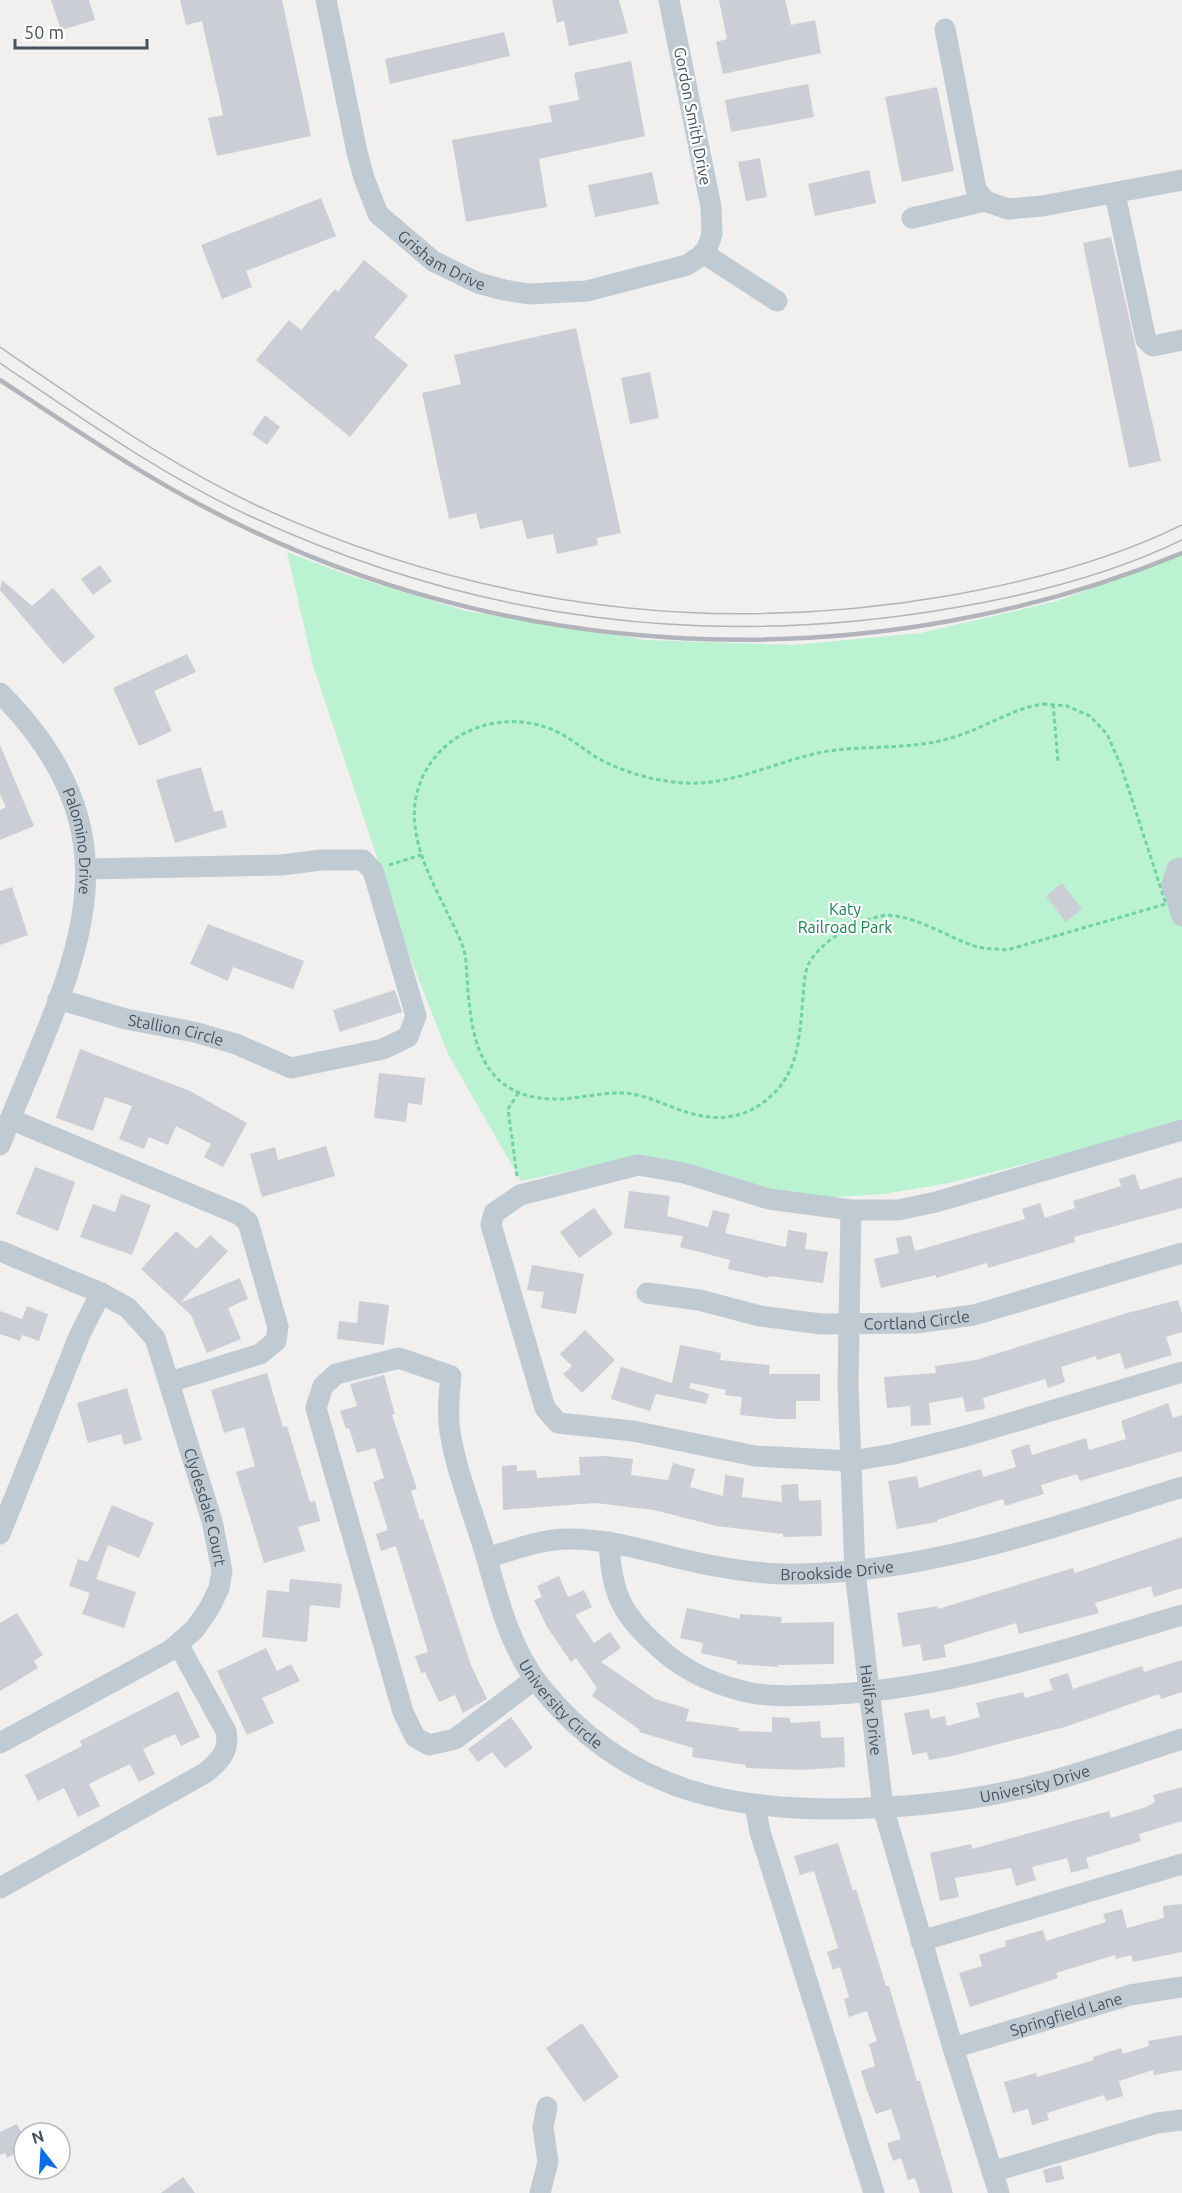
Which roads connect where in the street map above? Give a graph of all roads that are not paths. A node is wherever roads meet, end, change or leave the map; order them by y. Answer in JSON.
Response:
{"nodes":[{"id":1,"x":326,"y":0,"type":"edge"},
{"id":2,"x":669,"y":0,"type":"edge"},
{"id":3,"x":945,"y":29,"type":"dead end"},
{"id":4,"x":1182,"y":180,"type":"edge"},
{"id":5,"x":1115,"y":194,"type":"junction"},
{"id":6,"x":986,"y":201,"type":"junction"},
{"id":7,"x":912,"y":218,"type":"dead end"},
{"id":8,"x":703,"y":253,"type":"junction"},
{"id":9,"x":777,"y":301,"type":"dead end"},
{"id":10,"x":1182,"y":340,"type":"edge"},
{"id":11,"x":0,"y":693,"type":"edge"},
{"id":12,"x":1182,"y":868,"type":"edge"},
{"id":13,"x":87,"y":869,"type":"junction"},
{"id":14,"x":1182,"y":916,"type":"edge"},
{"id":15,"x":58,"y":999,"type":"junction"},
{"id":16,"x":10,"y":1119,"type":"junction"},
{"id":17,"x":1182,"y":1130,"type":"edge"},
{"id":18,"x":0,"y":1145,"type":"edge"},
{"id":19,"x":851,"y":1210,"type":"junction"},
{"id":20,"x":0,"y":1251,"type":"edge"},
{"id":21,"x":1182,"y":1253,"type":"edge"},
{"id":22,"x":101,"y":1293,"type":"junction"},
{"id":23,"x":647,"y":1293,"type":"dead end"},
{"id":24,"x":848,"y":1324,"type":"junction"},
{"id":25,"x":1182,"y":1372,"type":"edge"},
{"id":26,"x":170,"y":1382,"type":"junction"},
{"id":27,"x":851,"y":1461,"type":"junction"},
{"id":28,"x":1182,"y":1487,"type":"edge"},
{"id":29,"x":0,"y":1534,"type":"edge"},
{"id":30,"x":609,"y":1542,"type":"junction"},
{"id":31,"x":487,"y":1558,"type":"junction"},
{"id":32,"x":855,"y":1572,"type":"junction"},
{"id":33,"x":1182,"y":1615,"type":"edge"},
{"id":34,"x":178,"y":1644,"type":"junction"},
{"id":35,"x":536,"y":1679,"type":"junction"},
{"id":36,"x":868,"y":1692,"type":"junction"},
{"id":37,"x":1182,"y":1739,"type":"edge"},
{"id":38,"x":0,"y":1743,"type":"edge"},
{"id":39,"x":755,"y":1805,"type":"junction"},
{"id":40,"x":883,"y":1808,"type":"junction"},
{"id":41,"x":1182,"y":1864,"type":"edge"},
{"id":42,"x":0,"y":1888,"type":"edge"},
{"id":43,"x":921,"y":1941,"type":"junction"},
{"id":44,"x":1182,"y":1987,"type":"edge"},
{"id":45,"x":953,"y":2048,"type":"junction"},
{"id":46,"x":547,"y":2107,"type":"dead end"},
{"id":47,"x":1182,"y":2120,"type":"edge"},
{"id":48,"x":992,"y":2172,"type":"junction"},
{"id":49,"x":540,"y":2193,"type":"edge"},
{"id":50,"x":874,"y":2193,"type":"edge"},
{"id":51,"x":999,"y":2193,"type":"edge"}],
"edges":[{"from":1,"to":8,"type":"street","name":"Grisham Drive"},
{"from":2,"to":8,"type":"street","name":"Gordon Smith Drive"},
{"from":3,"to":6,"type":"street"},
{"from":4,"to":5,"type":"street"},
{"from":5,"to":6,"type":"street"},
{"from":5,"to":10,"type":"street"},
{"from":6,"to":7,"type":"street"},
{"from":8,"to":9,"type":"street"},
{"from":11,"to":13,"type":"street","name":"Palomino Drive"},
{"from":12,"to":14,"type":"street"},
{"from":13,"to":15,"type":"street","name":"Palomino Drive"},
{"from":13,"to":15,"type":"street","name":"Stallion Circle"},
{"from":15,"to":16,"type":"street","name":"Palomino Drive"},
{"from":16,"to":18,"type":"street","name":"Palomino Drive"},
{"from":16,"to":26,"type":"street"},
{"from":17,"to":19,"type":"street"},
{"from":19,"to":24,"type":"street","name":"Hailfax Drive"},
{"from":19,"to":27,"type":"street"},
{"from":20,"to":22,"type":"street","name":"Clydesdale Court"},
{"from":21,"to":24,"type":"street","name":"Cortland Circle"},
{"from":22,"to":26,"type":"street","name":"Clydesdale Court"},
{"from":22,"to":29,"type":"street"},
{"from":23,"to":24,"type":"street","name":"Cortland Circle"},
{"from":24,"to":27,"type":"street","name":"Hailfax Drive"},
{"from":25,"to":27,"type":"street"},
{"from":26,"to":34,"type":"street","name":"Clydesdale Court"},
{"from":27,"to":32,"type":"street","name":"Hailfax Drive"},
{"from":28,"to":32,"type":"street","name":"Brookside Drive"},
{"from":30,"to":31,"type":"street","name":"Brookside Drive"},
{"from":30,"to":32,"type":"street","name":"Brookside Drive"},
{"from":30,"to":36,"type":"street"},
{"from":31,"to":35,"type":"street","name":"University Circle"},
{"from":31,"to":35,"type":"street","name":"University Circle"},
{"from":32,"to":36,"type":"street","name":"Hailfax Drive"},
{"from":33,"to":36,"type":"street"},
{"from":34,"to":38,"type":"street","name":"Clydesdale Court"},
{"from":34,"to":42,"type":"street"},
{"from":35,"to":39,"type":"street","name":"University Circle"},
{"from":36,"to":40,"type":"street","name":"Hailfax Drive"},
{"from":37,"to":40,"type":"street","name":"University Drive"},
{"from":39,"to":40,"type":"street","name":"University Circle"},
{"from":39,"to":50,"type":"street"},
{"from":40,"to":43,"type":"street","name":"Hailfax Drive"},
{"from":41,"to":43,"type":"street"},
{"from":43,"to":45,"type":"street","name":"Hailfax Drive"},
{"from":44,"to":45,"type":"street","name":"Springfield Lane"},
{"from":45,"to":48,"type":"street","name":"Hailfax Drive"},
{"from":46,"to":49,"type":"street"},
{"from":47,"to":48,"type":"street"},
{"from":48,"to":51,"type":"street","name":"Hailfax Drive"}]}
